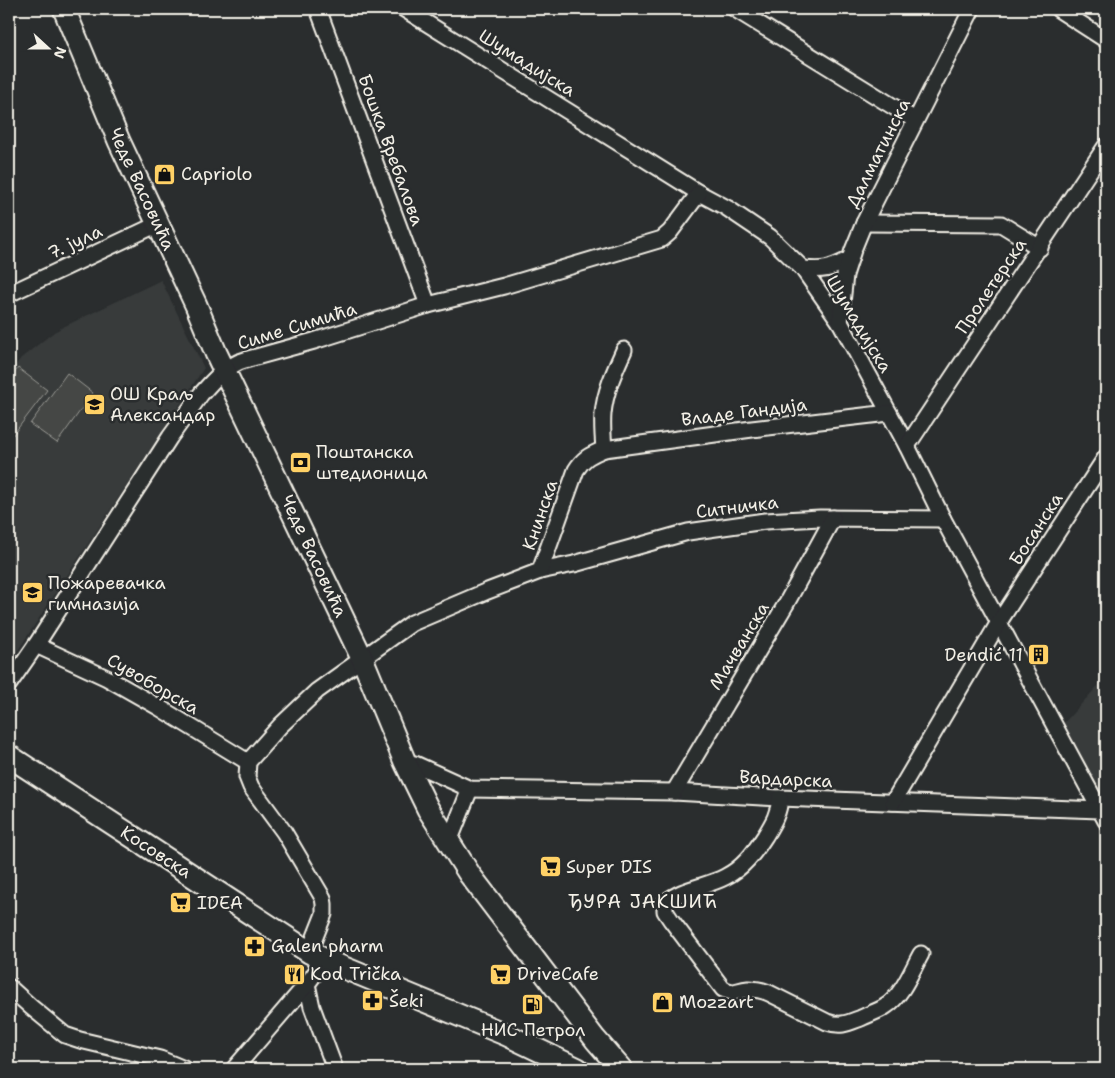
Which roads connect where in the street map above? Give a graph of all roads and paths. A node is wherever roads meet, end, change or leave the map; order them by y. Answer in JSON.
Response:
{"nodes":[{"id":1,"x":64,"y":9,"type":"edge"},
{"id":2,"x":318,"y":9,"type":"edge"},
{"id":3,"x":404,"y":9,"type":"edge"},
{"id":4,"x":734,"y":9,"type":"edge"},
{"id":5,"x":972,"y":9,"type":"edge"},
{"id":6,"x":1058,"y":9,"type":"edge"},
{"id":7,"x":1106,"y":40,"type":"edge"},
{"id":8,"x":915,"y":120,"type":"junction"},
{"id":9,"x":1106,"y":146,"type":"edge"},
{"id":10,"x":699,"y":192,"type":"junction"},
{"id":11,"x":864,"y":223,"type":"junction"},
{"id":12,"x":158,"y":224,"type":"junction"},
{"id":13,"x":1040,"y":248,"type":"junction"},
{"id":14,"x":850,"y":259,"type":"junction"},
{"id":15,"x":802,"y":269,"type":"junction"},
{"id":16,"x":9,"y":294,"type":"edge"},
{"id":17,"x":428,"y":305,"type":"junction"},
{"id":18,"x":840,"y":322,"type":"junction"},
{"id":19,"x":624,"y":350,"type":"dead end"},
{"id":20,"x":224,"y":370,"type":"junction"},
{"id":21,"x":889,"y":413,"type":"junction"},
{"id":22,"x":907,"y":446,"type":"junction"},
{"id":23,"x":604,"y":449,"type":"junction"},
{"id":24,"x":1106,"y":457,"type":"edge"},
{"id":25,"x":833,"y":518,"type":"junction"},
{"id":26,"x":943,"y":518,"type":"junction"},
{"id":27,"x":540,"y":571,"type":"junction"},
{"id":28,"x":999,"y":622,"type":"junction"},
{"id":29,"x":36,"y":645,"type":"junction"},
{"id":30,"x":362,"y":658,"type":"junction"},
{"id":31,"x":9,"y":684,"type":"edge"},
{"id":32,"x":9,"y":756,"type":"edge"},
{"id":33,"x":248,"y":762,"type":"junction"},
{"id":34,"x":405,"y":762,"type":"junction"},
{"id":35,"x":470,"y":789,"type":"junction"},
{"id":36,"x":674,"y":792,"type":"junction"},
{"id":37,"x":780,"y":798,"type":"junction"},
{"id":38,"x":894,"y":802,"type":"junction"},
{"id":39,"x":1103,"y":816,"type":"edge"},
{"id":40,"x":449,"y":842,"type":"junction"},
{"id":41,"x":921,"y":954,"type":"dead end"},
{"id":42,"x":317,"y":956,"type":"junction"},
{"id":43,"x":307,"y":984,"type":"junction"},
{"id":44,"x":9,"y":987,"type":"edge"},
{"id":45,"x":595,"y":1038,"type":"junction"},
{"id":46,"x":576,"y":1068,"type":"edge"},
{"id":47,"x":184,"y":1069,"type":"edge"},
{"id":48,"x":234,"y":1069,"type":"edge"},
{"id":49,"x":335,"y":1069,"type":"edge"},
{"id":50,"x":621,"y":1069,"type":"edge"}],
"edges":[{"from":1,"to":12,"type":"street","name":"Чеде Васовића"},
{"from":2,"to":17,"type":"street","name":"Бошка Вребалова"},
{"from":3,"to":10,"type":"street","name":"Шумадијска"},
{"from":4,"to":8,"type":"street"},
{"from":5,"to":8,"type":"street","name":"Далматинска"},
{"from":6,"to":7,"type":"street"},
{"from":8,"to":11,"type":"street","name":"Далматинска"},
{"from":9,"to":13,"type":"street","name":"Пролетерска"},
{"from":10,"to":15,"type":"street","name":"Шумадијска"},
{"from":10,"to":17,"type":"street","name":"Симе Симића"},
{"from":11,"to":13,"type":"street"},
{"from":11,"to":14,"type":"street","name":"Далматинска"},
{"from":12,"to":16,"type":"street","name":"7. јула"},
{"from":12,"to":20,"type":"street","name":"Чеде Васовића"},
{"from":13,"to":22,"type":"street","name":"Пролетерска"},
{"from":14,"to":15,"type":"street"},
{"from":14,"to":18,"type":"street","name":"Далматинска"},
{"from":15,"to":18,"type":"street","name":"Шумадијска"},
{"from":17,"to":20,"type":"street","name":"Симе Симића"},
{"from":18,"to":21,"type":"street","name":"Шумадијска"},
{"from":19,"to":23,"type":"street"},
{"from":20,"to":29,"type":"street","name":"Симе Симића"},
{"from":20,"to":30,"type":"street","name":"Чеде Васовића"},
{"from":21,"to":22,"type":"street","name":"Шумадијска"},
{"from":21,"to":23,"type":"street","name":"Владе Гандија"},
{"from":22,"to":26,"type":"street","name":"Шумадијска"},
{"from":23,"to":27,"type":"street","name":"Книнска"},
{"from":24,"to":28,"type":"street","name":"Босанска"},
{"from":25,"to":26,"type":"street","name":"Ситничка"},
{"from":25,"to":27,"type":"street","name":"Ситничка"},
{"from":25,"to":36,"type":"street","name":"Мачванска"},
{"from":26,"to":28,"type":"street","name":"Шумадијска"},
{"from":27,"to":30,"type":"street","name":"Книнска"},
{"from":28,"to":38,"type":"street","name":"Босанска"},
{"from":28,"to":39,"type":"street","name":"Шумадијска"},
{"from":29,"to":31,"type":"street","name":"Симе Симића"},
{"from":29,"to":33,"type":"street","name":"Сувоборска"},
{"from":30,"to":33,"type":"street"},
{"from":30,"to":34,"type":"street","name":"Чеде Васовића"},
{"from":32,"to":42,"type":"street","name":"Косовска"},
{"from":33,"to":42,"type":"street"},
{"from":34,"to":35,"type":"street","name":"Вардарска"},
{"from":34,"to":40,"type":"street","name":"Чеде Васовића"},
{"from":35,"to":36,"type":"street","name":"Вардарска"},
{"from":35,"to":40,"type":"street"},
{"from":36,"to":37,"type":"street","name":"Вардарска"},
{"from":37,"to":38,"type":"street","name":"Вардарска"},
{"from":37,"to":41,"type":"street"},
{"from":38,"to":39,"type":"street","name":"Вардарска"},
{"from":40,"to":45,"type":"street","name":"Чеде Васовића"},
{"from":42,"to":43,"type":"street"},
{"from":42,"to":46,"type":"street","name":"Косовска"},
{"from":43,"to":48,"type":"street"},
{"from":43,"to":49,"type":"street"},
{"from":44,"to":47,"type":"street"},
{"from":45,"to":46,"type":"street"},
{"from":45,"to":50,"type":"street","name":"Чеде Васовића"}]}
